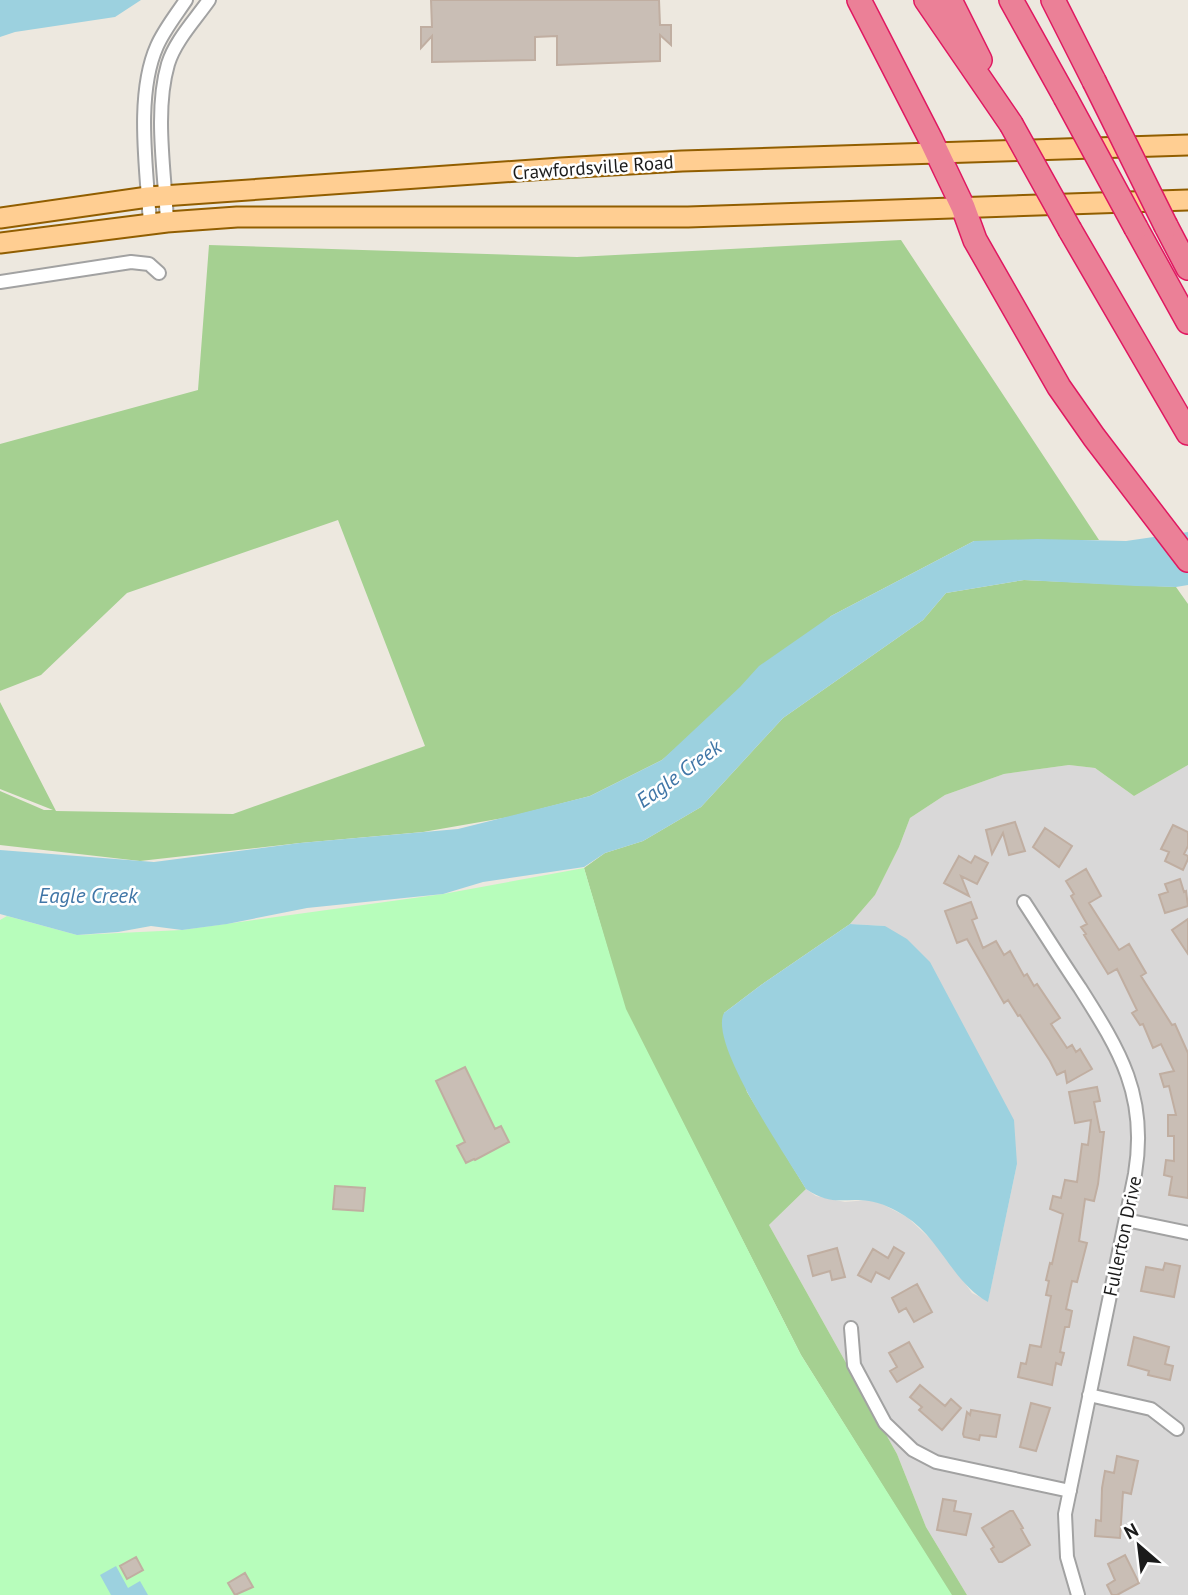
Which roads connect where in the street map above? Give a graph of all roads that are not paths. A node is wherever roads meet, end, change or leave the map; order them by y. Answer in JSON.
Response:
{"nodes":[{"id":1,"x":186,"y":0,"type":"edge"},
{"id":2,"x":209,"y":0,"type":"edge"},
{"id":3,"x":859,"y":0,"type":"edge"},
{"id":4,"x":926,"y":0,"type":"edge"},
{"id":5,"x":950,"y":0,"type":"edge"},
{"id":6,"x":1011,"y":0,"type":"edge"},
{"id":7,"x":1053,"y":0,"type":"edge"},
{"id":8,"x":1011,"y":124,"type":"junction"},
{"id":9,"x":1188,"y":145,"type":"edge"},
{"id":10,"x":937,"y":153,"type":"junction"},
{"id":11,"x":157,"y":196,"type":"junction"},
{"id":12,"x":1188,"y":200,"type":"edge"},
{"id":13,"x":963,"y":207,"type":"junction"},
{"id":14,"x":0,"y":218,"type":"edge"},
{"id":15,"x":158,"y":223,"type":"junction"},
{"id":16,"x":0,"y":243,"type":"edge"},
{"id":17,"x":1188,"y":268,"type":"edge"},
{"id":18,"x":159,"y":273,"type":"dead end"},
{"id":19,"x":0,"y":282,"type":"edge"},
{"id":20,"x":1188,"y":322,"type":"edge"},
{"id":21,"x":1188,"y":433,"type":"edge"},
{"id":22,"x":1188,"y":560,"type":"edge"},
{"id":23,"x":1024,"y":902,"type":"dead end"},
{"id":24,"x":1126,"y":1220,"type":"junction"},
{"id":25,"x":1188,"y":1233,"type":"edge"},
{"id":26,"x":851,"y":1328,"type":"dead end"},
{"id":27,"x":1089,"y":1395,"type":"junction"},
{"id":28,"x":1177,"y":1429,"type":"dead end"},
{"id":29,"x":1070,"y":1491,"type":"junction"},
{"id":30,"x":1078,"y":1595,"type":"edge"}],
"edges":[{"from":1,"to":11,"type":"street"},
{"from":2,"to":11,"type":"street"},
{"from":3,"to":10,"type":"highway"},
{"from":4,"to":8,"type":"highway"},
{"from":5,"to":8,"type":"highway"},
{"from":6,"to":20,"type":"highway","bridge":true},
{"from":7,"to":17,"type":"highway","bridge":true},
{"from":8,"to":21,"type":"highway","bridge":true},
{"from":9,"to":10,"type":"main road","name":"Crawfordsville Road"},
{"from":10,"to":11,"type":"main road","name":"Crawfordsville Road"},
{"from":10,"to":13,"type":"highway"},
{"from":11,"to":14,"type":"main road","name":"Crawfordsville Road"},
{"from":11,"to":15,"type":"street"},
{"from":12,"to":13,"type":"main road"},
{"from":13,"to":15,"type":"main road"},
{"from":13,"to":22,"type":"highway"},
{"from":15,"to":16,"type":"main road"},
{"from":18,"to":19,"type":"street"},
{"from":23,"to":24,"type":"street","name":"Fullerton Drive"},
{"from":24,"to":25,"type":"street"},
{"from":24,"to":27,"type":"street","name":"Fullerton Drive"},
{"from":26,"to":29,"type":"street"},
{"from":27,"to":28,"type":"street"},
{"from":27,"to":29,"type":"street","name":"Fullerton Drive"},
{"from":29,"to":30,"type":"street","name":"Fullerton Drive"}]}
